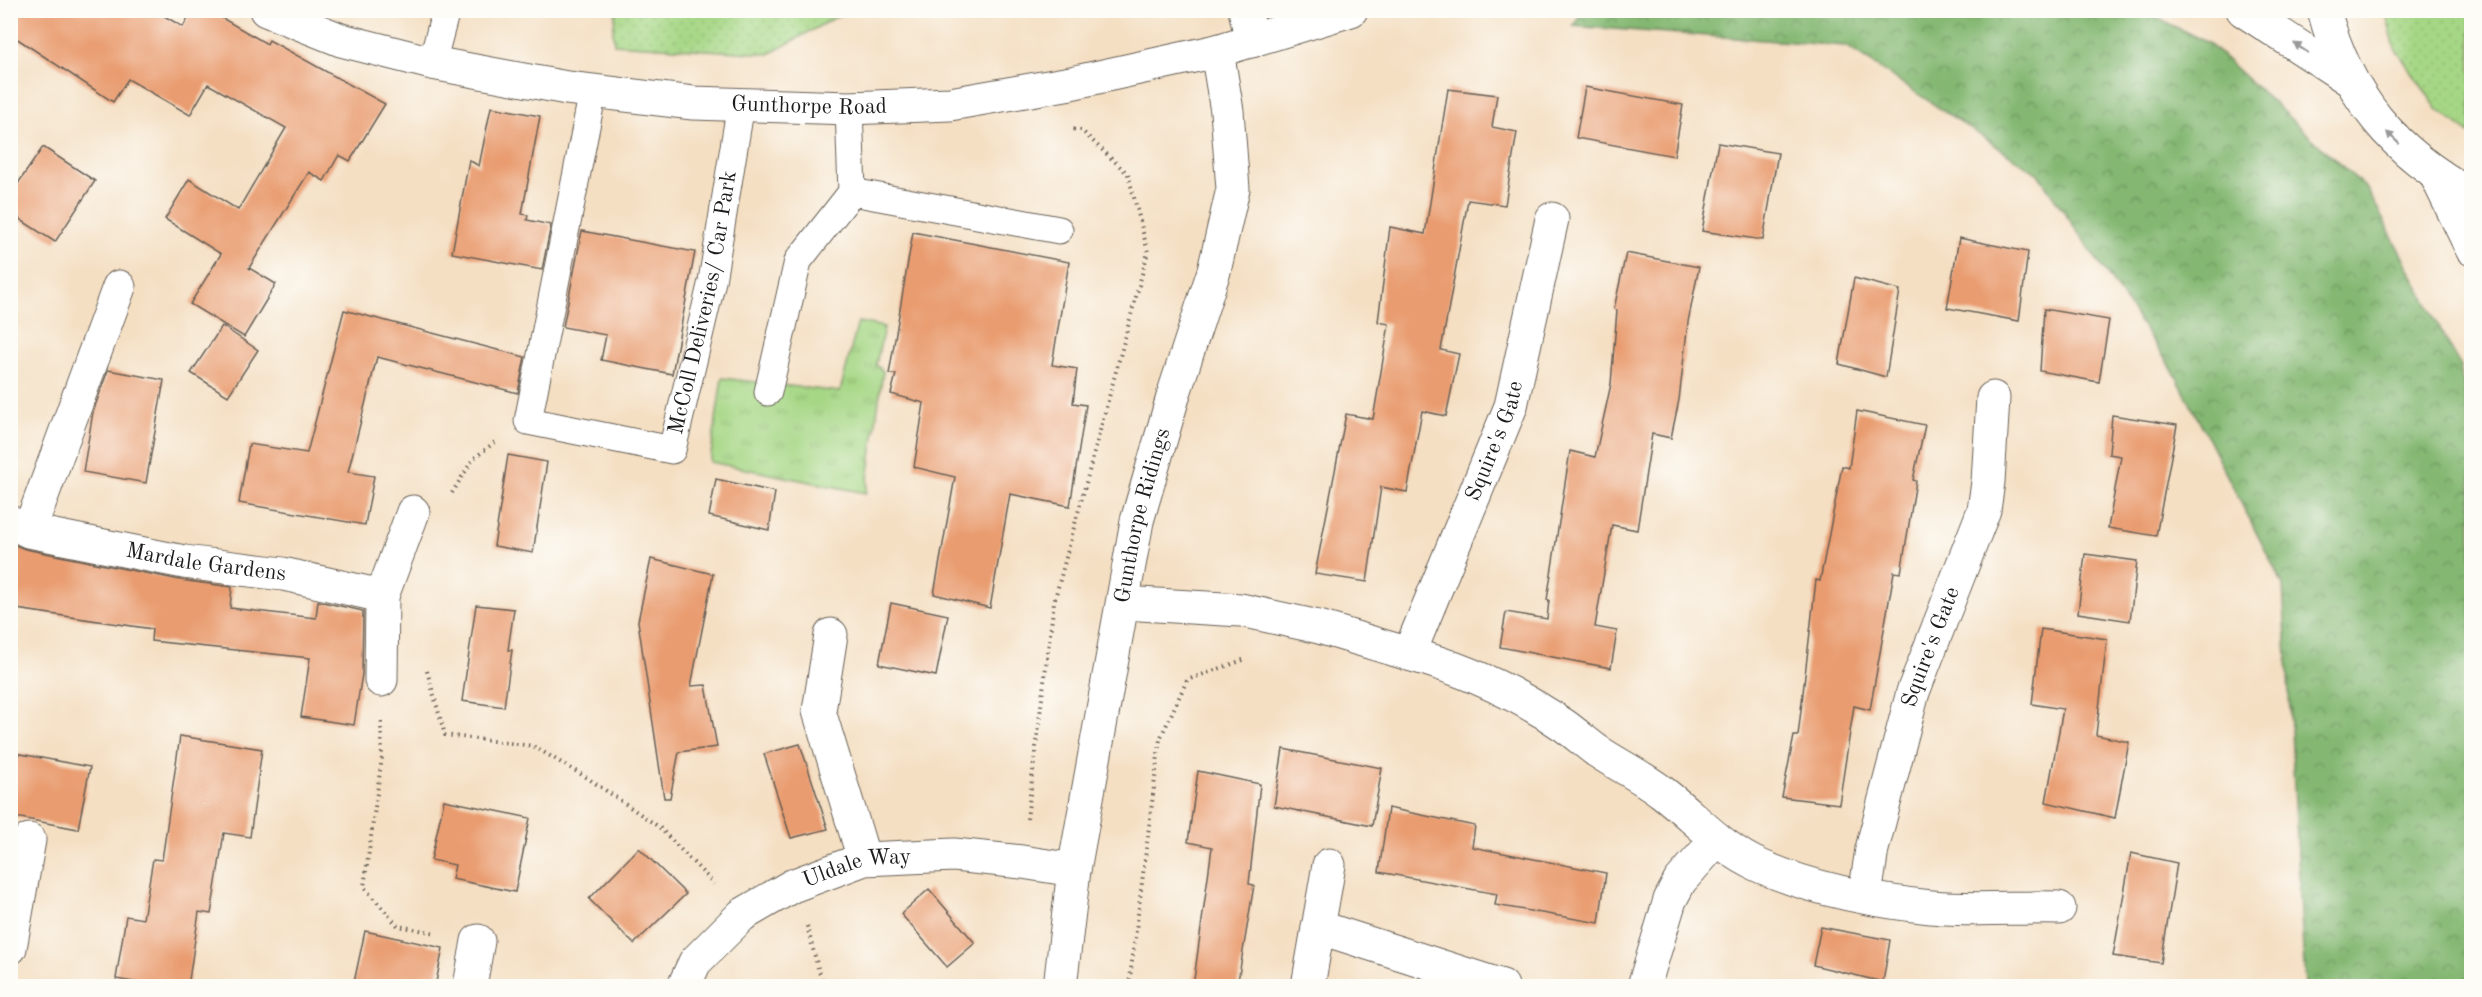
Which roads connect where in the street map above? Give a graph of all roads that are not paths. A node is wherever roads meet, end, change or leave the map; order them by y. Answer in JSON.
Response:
{"nodes":[{"id":1,"x":266,"y":10,"type":"edge"},
{"id":2,"x":446,"y":10,"type":"edge"},
{"id":3,"x":1351,"y":10,"type":"edge"},
{"id":4,"x":2243,"y":10,"type":"edge"},
{"id":5,"x":2324,"y":10,"type":"edge"},
{"id":6,"x":1248,"y":26,"type":"edge"},
{"id":7,"x":1216,"y":51,"type":"junction"},
{"id":8,"x":432,"y":63,"type":"junction"},
{"id":9,"x":2350,"y":80,"type":"junction"},
{"id":10,"x":593,"y":91,"type":"junction"},
{"id":11,"x":741,"y":104,"type":"junction"},
{"id":12,"x":849,"y":108,"type":"junction"},
{"id":13,"x":2437,"y":177,"type":"junction"},
{"id":14,"x":852,"y":192,"type":"junction"},
{"id":15,"x":2472,"y":195,"type":"edge"},
{"id":16,"x":1552,"y":219,"type":"dead end"},
{"id":17,"x":1059,"y":230,"type":"dead end"},
{"id":18,"x":2472,"y":249,"type":"edge"},
{"id":19,"x":119,"y":287,"type":"dead end"},
{"id":20,"x":768,"y":392,"type":"dead end"},
{"id":21,"x":1993,"y":398,"type":"dead end"},
{"id":22,"x":412,"y":512,"type":"dead end"},
{"id":23,"x":20,"y":526,"type":"edge"},
{"id":24,"x":382,"y":596,"type":"junction"},
{"id":25,"x":1123,"y":603,"type":"junction"},
{"id":26,"x":831,"y":635,"type":"dead end"},
{"id":27,"x":1409,"y":654,"type":"junction"},
{"id":28,"x":381,"y":680,"type":"road end"},
{"id":29,"x":1717,"y":839,"type":"junction"},
{"id":30,"x":29,"y":840,"type":"dead end"},
{"id":31,"x":864,"y":859,"type":"junction"},
{"id":32,"x":1329,"y":865,"type":"dead end"},
{"id":33,"x":1074,"y":870,"type":"junction"},
{"id":34,"x":1865,"y":896,"type":"junction"},
{"id":35,"x":2059,"y":908,"type":"dead end"},
{"id":36,"x":1318,"y":927,"type":"junction"},
{"id":37,"x":478,"y":941,"type":"road end"},
{"id":38,"x":10,"y":948,"type":"edge"},
{"id":39,"x":470,"y":987,"type":"edge"},
{"id":40,"x":684,"y":987,"type":"edge"},
{"id":41,"x":1060,"y":987,"type":"edge"},
{"id":42,"x":1308,"y":987,"type":"edge"},
{"id":43,"x":1502,"y":987,"type":"edge"},
{"id":44,"x":1644,"y":987,"type":"edge"}],
"edges":[{"from":1,"to":8,"type":"main road","name":"Gunthorpe Road"},
{"from":2,"to":8,"type":"lane"},
{"from":3,"to":6,"type":"main road","name":"Gunthorpe Road"},
{"from":9,"to":4,"type":"main road","one_way":true},
{"from":5,"to":9,"type":"main road"},
{"from":6,"to":7,"type":"main road","name":"Gunthorpe Road"},
{"from":7,"to":12,"type":"main road","name":"Gunthorpe Road"},
{"from":7,"to":25,"type":"main road","name":"Gunthorpe Ridings"},
{"from":8,"to":10,"type":"main road","name":"Gunthorpe Road"},
{"from":13,"to":9,"type":"main road","one_way":true},
{"from":10,"to":11,"type":"main road","name":"Gunthorpe Road"},
{"from":10,"to":11,"type":"lane","name":"McColl Deliveries/ Car Park"},
{"from":11,"to":12,"type":"main road","name":"Gunthorpe Road"},
{"from":12,"to":14,"type":"lane"},
{"from":13,"to":15,"type":"main road"},
{"from":13,"to":18,"type":"main road"},
{"from":14,"to":17,"type":"lane"},
{"from":14,"to":20,"type":"lane"},
{"from":16,"to":27,"type":"main road","name":"Squire's Gate"},
{"from":19,"to":23,"type":"main road","name":"Mardale Gardens"},
{"from":21,"to":34,"type":"main road","name":"Squire's Gate"},
{"from":22,"to":24,"type":"main road"},
{"from":23,"to":24,"type":"main road","name":"Mardale Gardens"},
{"from":24,"to":28,"type":"main road"},
{"from":25,"to":27,"type":"main road"},
{"from":25,"to":33,"type":"main road","name":"Gunthorpe Ridings"},
{"from":26,"to":31,"type":"main road"},
{"from":27,"to":29,"type":"main road"},
{"from":29,"to":34,"type":"main road"},
{"from":29,"to":44,"type":"main road"},
{"from":30,"to":38,"type":"main road"},
{"from":31,"to":33,"type":"main road","name":"Uldale Way"},
{"from":31,"to":40,"type":"main road","name":"Uldale Way"},
{"from":32,"to":36,"type":"main road"},
{"from":33,"to":41,"type":"main road","name":"Gunthorpe Ridings"},
{"from":34,"to":35,"type":"main road"},
{"from":36,"to":42,"type":"main road"},
{"from":36,"to":43,"type":"main road"},
{"from":37,"to":39,"type":"main road"}]}
